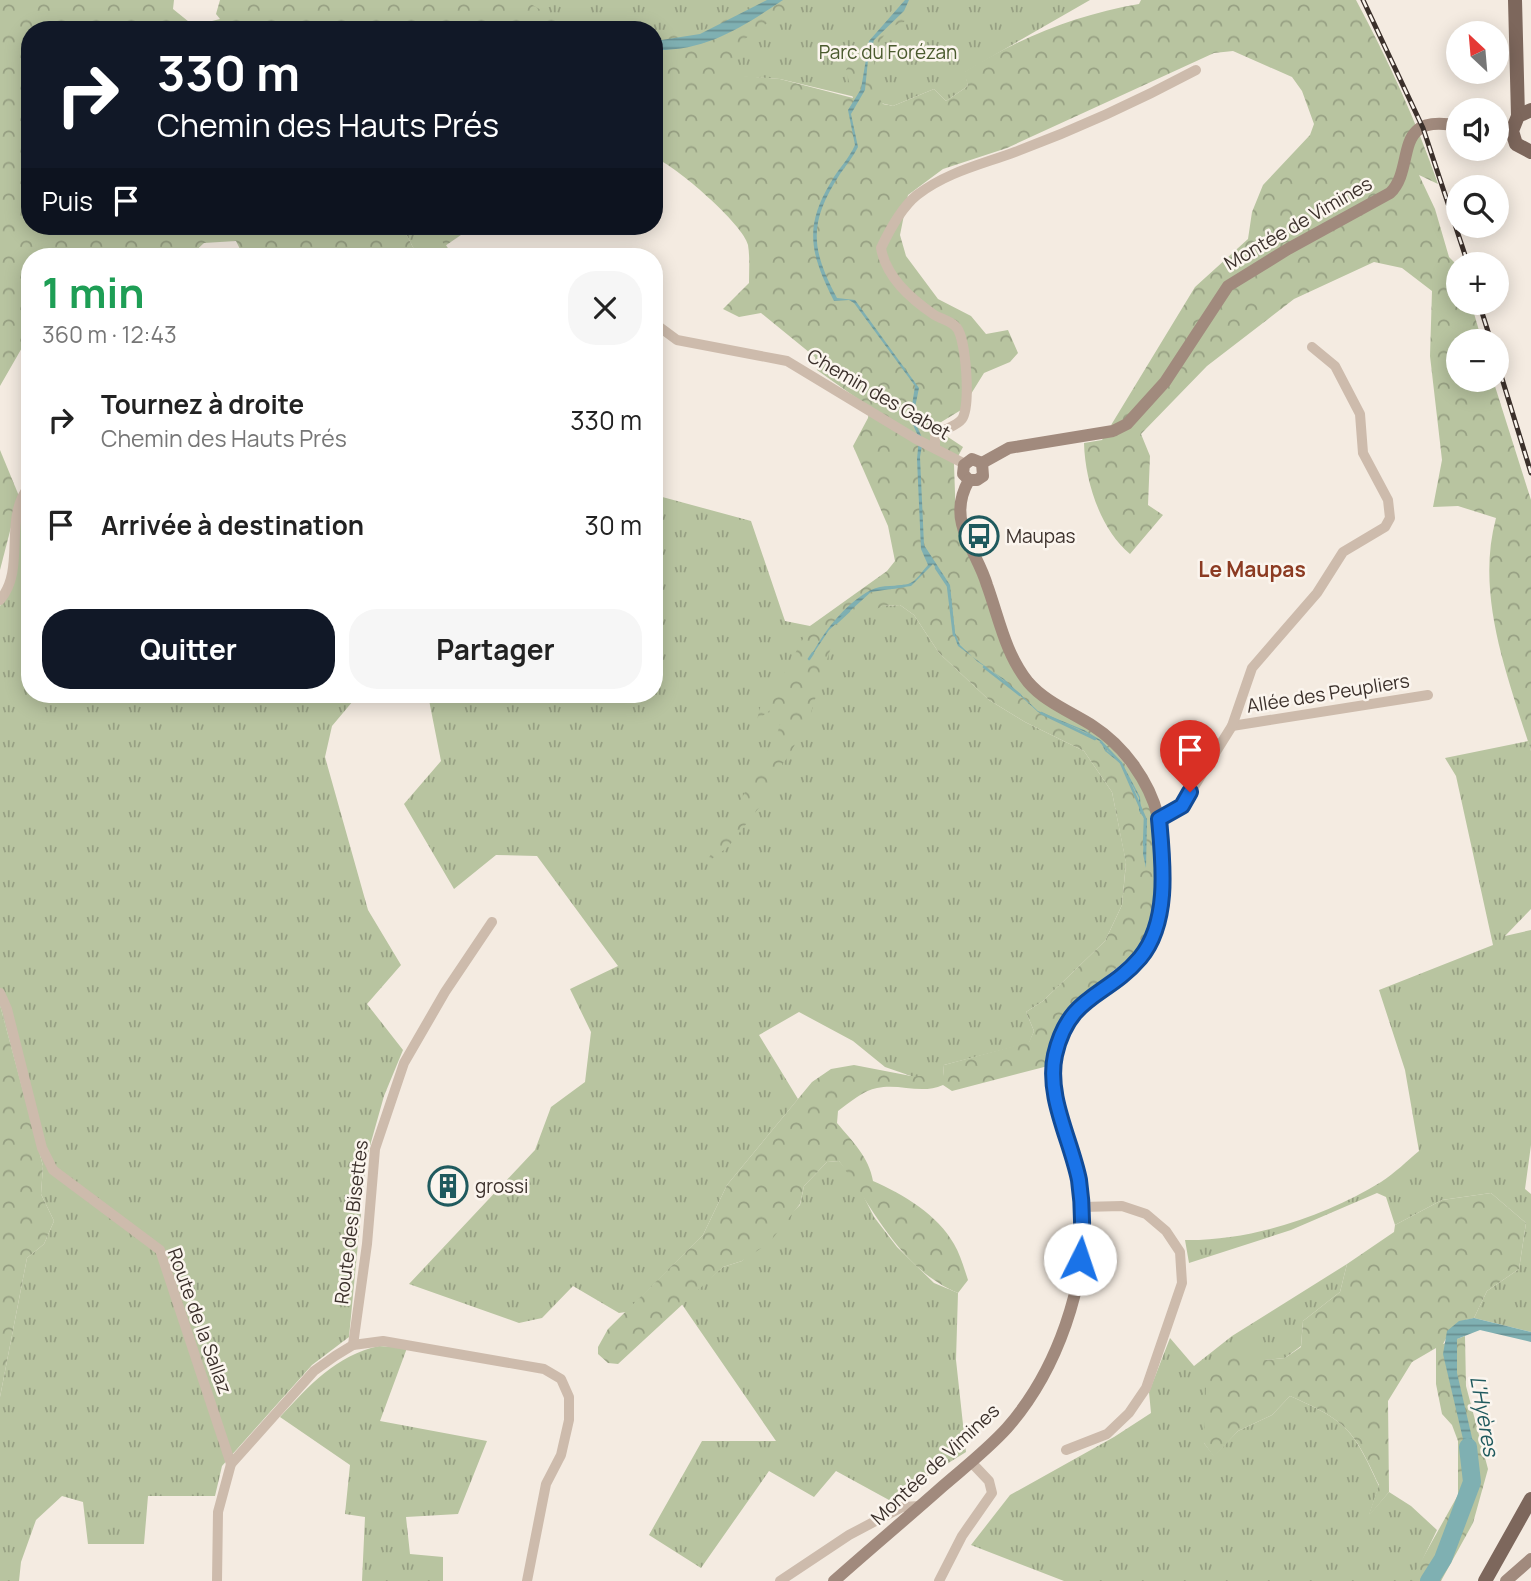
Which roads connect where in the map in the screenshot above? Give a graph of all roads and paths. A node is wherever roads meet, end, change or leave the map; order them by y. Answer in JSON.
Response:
{"nodes":[{"id":1,"x":1515,"y":0,"type":"edge"},
{"id":2,"x":1516,"y":69,"type":"junction"},
{"id":3,"x":1196,"y":70,"type":"dead end"},
{"id":4,"x":1531,"y":103,"type":"edge"},
{"id":5,"x":1525,"y":113,"type":"edge"},
{"id":6,"x":1446,"y":125,"type":"edge"},
{"id":7,"x":1509,"y":131,"type":"edge"},
{"id":8,"x":1512,"y":131,"type":"junction"},
{"id":9,"x":1530,"y":156,"type":"edge"},
{"id":10,"x":663,"y":330,"type":"edge"},
{"id":11,"x":1312,"y":347,"type":"dead end"},
{"id":12,"x":925,"y":443,"type":"junction"},
{"id":13,"x":982,"y":463,"type":"junction"},
{"id":14,"x":965,"y":464,"type":"junction"},
{"id":15,"x":969,"y":480,"type":"junction"},
{"id":16,"x":21,"y":496,"type":"edge"},
{"id":17,"x":0,"y":600,"type":"edge"},
{"id":18,"x":1429,"y":695,"type":"dead end"},
{"id":19,"x":1232,"y":726,"type":"junction"},
{"id":20,"x":1159,"y":819,"type":"junction"},
{"id":21,"x":492,"y":922,"type":"dead end"},
{"id":22,"x":0,"y":993,"type":"edge"},
{"id":23,"x":1083,"y":1207,"type":"junction"},
{"id":24,"x":353,"y":1345,"type":"junction"},
{"id":25,"x":1066,"y":1450,"type":"dead end"},
{"id":26,"x":971,"y":1462,"type":"junction"},
{"id":27,"x":231,"y":1464,"type":"junction"},
{"id":28,"x":1531,"y":1499,"type":"edge"},
{"id":29,"x":920,"y":1506,"type":"junction"},
{"id":30,"x":1526,"y":1522,"type":"edge"},
{"id":31,"x":1531,"y":1559,"type":"edge"},
{"id":32,"x":217,"y":1581,"type":"edge"},
{"id":33,"x":527,"y":1581,"type":"edge"},
{"id":34,"x":780,"y":1581,"type":"edge"},
{"id":35,"x":834,"y":1581,"type":"edge"},
{"id":36,"x":939,"y":1581,"type":"edge"},
{"id":37,"x":1485,"y":1581,"type":"edge"},
{"id":38,"x":1506,"y":1581,"type":"edge"}],
"edges":[{"from":1,"to":2,"type":"main road"},
{"from":2,"to":4,"type":"main road"},
{"from":2,"to":5,"type":"main road"},
{"from":3,"to":12,"type":"street"},
{"from":5,"to":8,"type":"main road"},
{"from":6,"to":13,"type":"street","name":"Montée de Vimines"},
{"from":7,"to":8,"type":"street"},
{"from":8,"to":9,"type":"main road"},
{"from":10,"to":12,"type":"street","name":"Chemin des Gabet"},
{"from":11,"to":19,"type":"street"},
{"from":12,"to":14,"type":"street","name":"Chemin des Gabet"},
{"from":13,"to":14,"type":"street"},
{"from":13,"to":15,"type":"street"},
{"from":14,"to":15,"type":"street"},
{"from":15,"to":20,"type":"street","name":"Montée de Vimines"},
{"from":16,"to":17,"type":"street"},
{"from":18,"to":19,"type":"street","name":"Allée des Peupliers"},
{"from":19,"to":20,"type":"street"},
{"from":20,"to":23,"type":"street","name":"Montée de Vimines"},
{"from":21,"to":24,"type":"street","name":"Route des Bisettes"},
{"from":22,"to":27,"type":"street","name":"Route de la Sallaz"},
{"from":23,"to":25,"type":"street"},
{"from":23,"to":26,"type":"street","name":"Montée de Vimines"},
{"from":24,"to":27,"type":"street"},
{"from":24,"to":33,"type":"street"},
{"from":26,"to":29,"type":"street","name":"Montée de Vimines"},
{"from":26,"to":36,"type":"street"},
{"from":27,"to":32,"type":"street"},
{"from":28,"to":30,"type":"main road"},
{"from":29,"to":34,"type":"street"},
{"from":29,"to":35,"type":"street","name":"Montée de Vimines"},
{"from":30,"to":37,"type":"main road"},
{"from":31,"to":38,"type":"street"}]}
